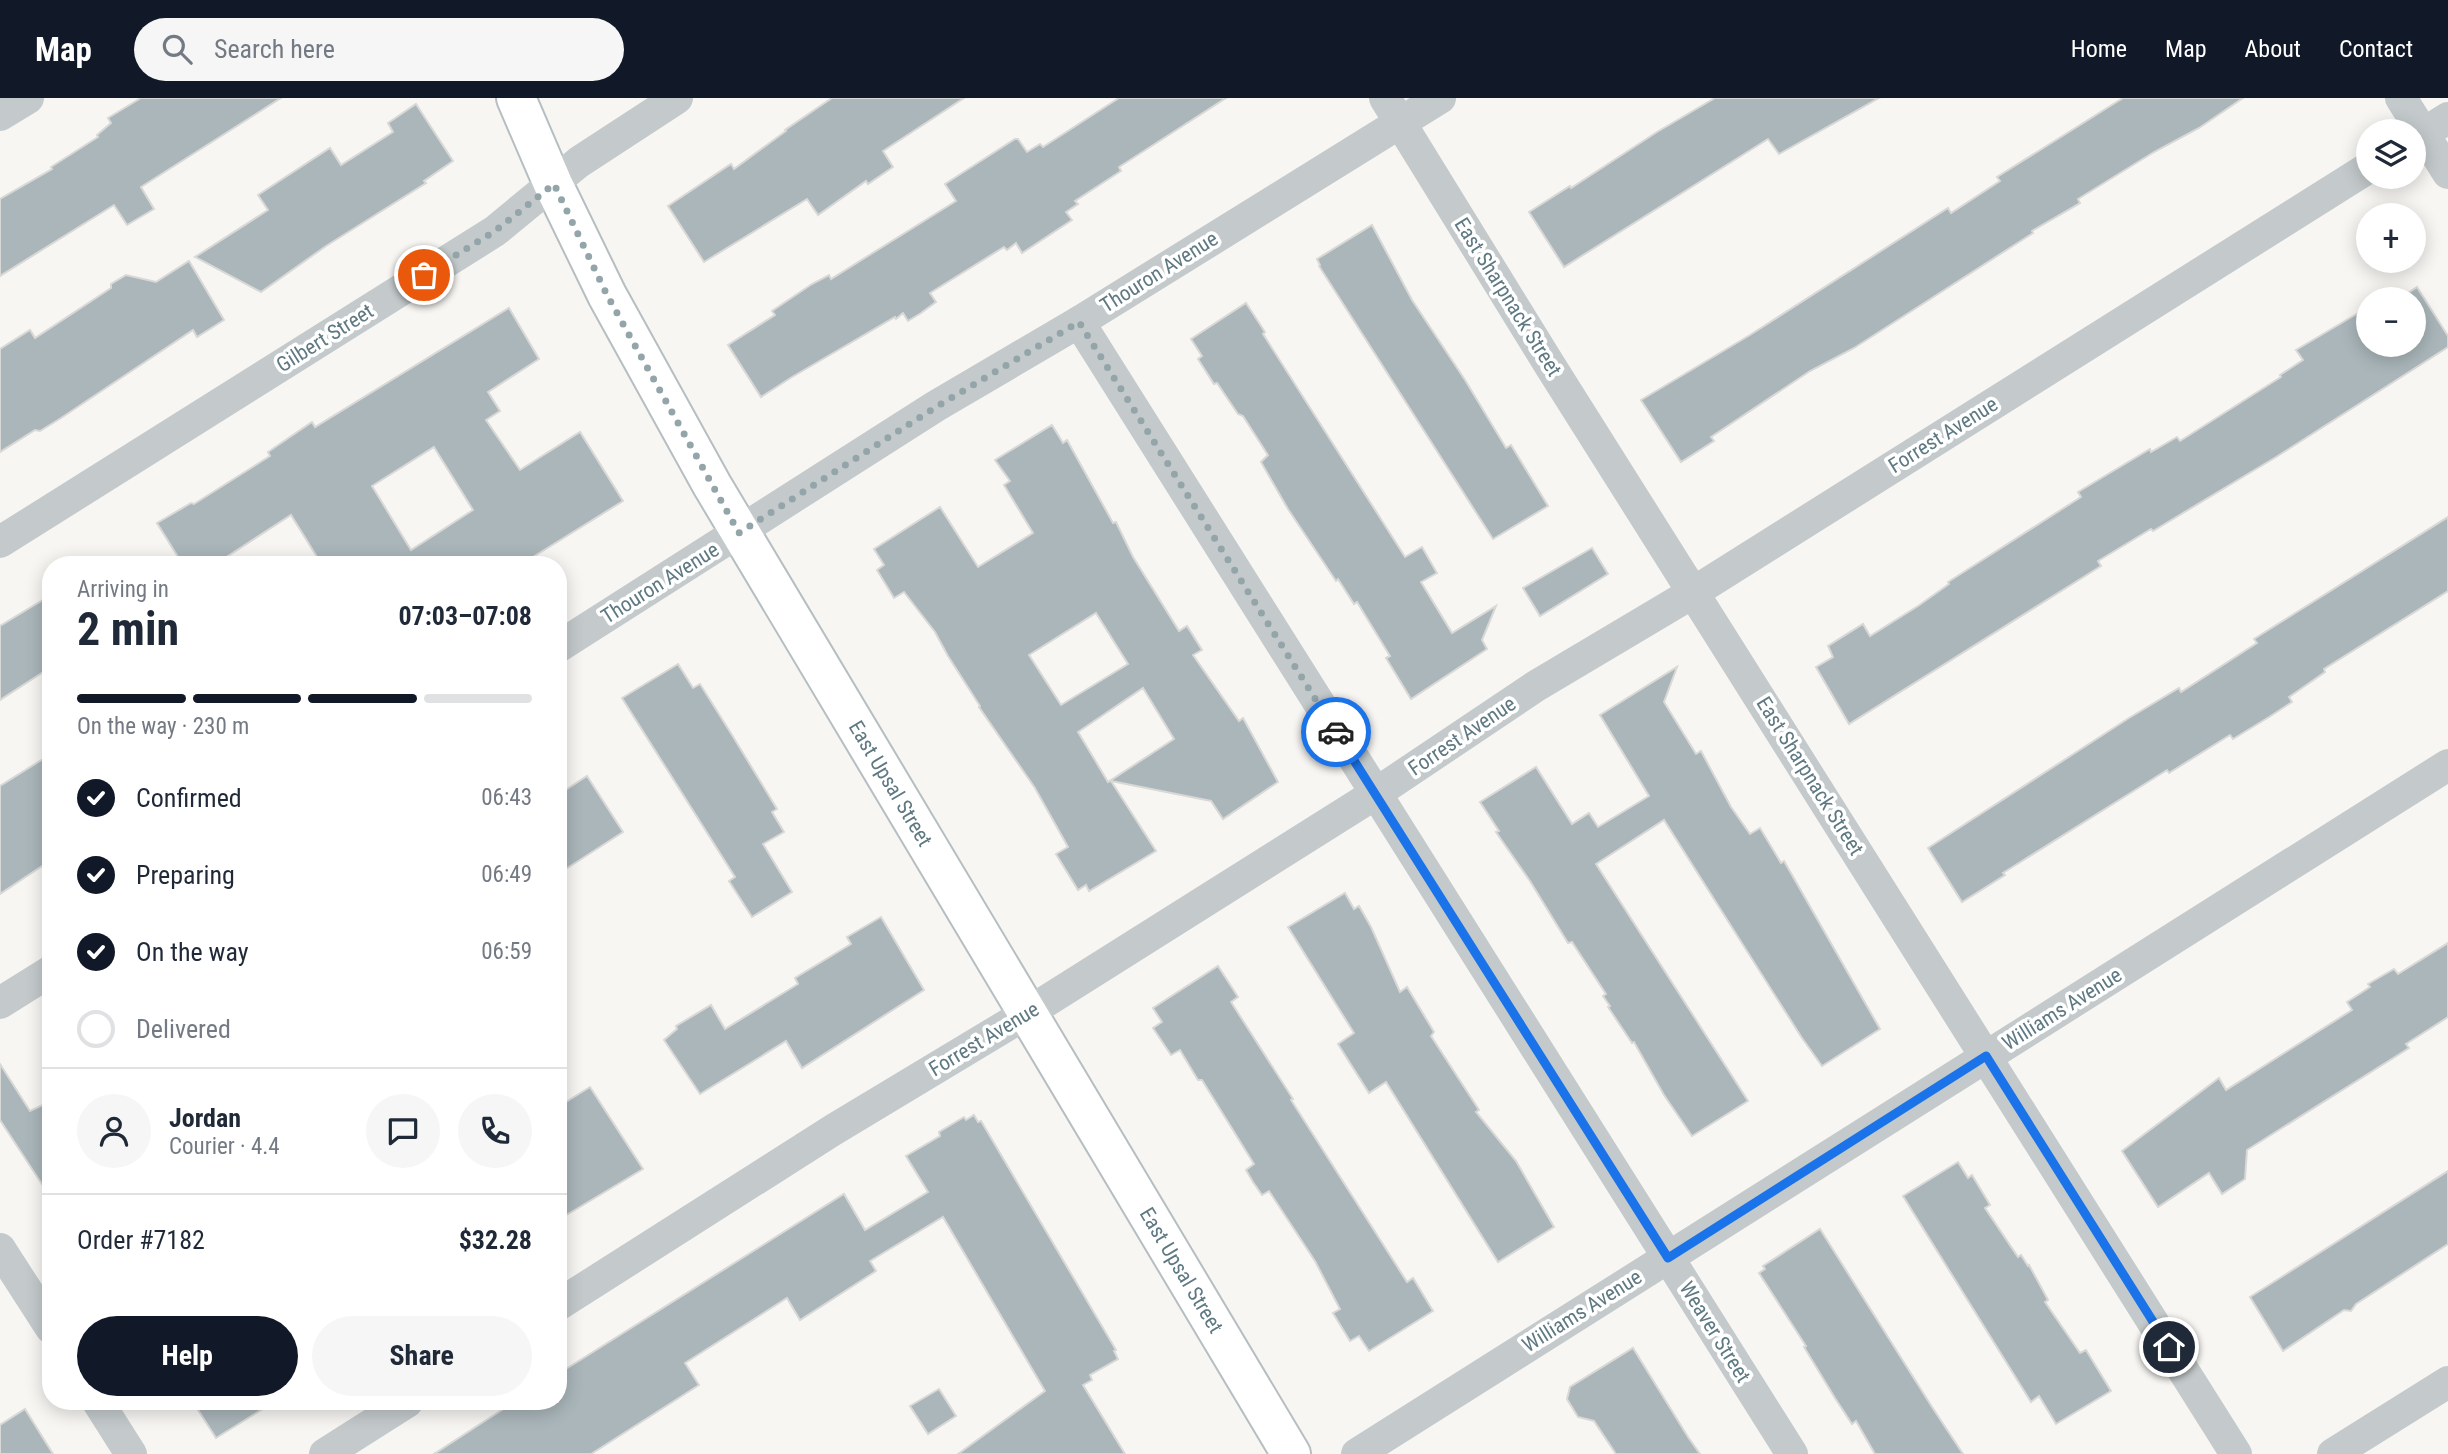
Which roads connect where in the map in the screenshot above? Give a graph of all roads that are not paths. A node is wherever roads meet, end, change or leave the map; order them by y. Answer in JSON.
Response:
{"nodes":[{"id":1,"x":27,"y":98,"type":"edge"},
{"id":2,"x":516,"y":98,"type":"edge"},
{"id":3,"x":677,"y":98,"type":"edge"},
{"id":4,"x":1440,"y":98,"type":"edge"},
{"id":5,"x":2401,"y":98,"type":"edge"},
{"id":6,"x":1393,"y":111,"type":"edge"},
{"id":7,"x":0,"y":115,"type":"edge"},
{"id":8,"x":2428,"y":130,"type":"edge"},
{"id":9,"x":2448,"y":173,"type":"edge"},
{"id":10,"x":2356,"y":176,"type":"edge"},
{"id":11,"x":554,"y":184,"type":"junction"},
{"id":12,"x":1079,"y":322,"type":"junction"},
{"id":13,"x":739,"y":533,"type":"junction"},
{"id":14,"x":0,"y":542,"type":"edge"},
{"id":15,"x":1694,"y":592,"type":"junction"},
{"id":16,"x":567,"y":641,"type":"edge"},
{"id":17,"x":2448,"y":765,"type":"edge"},
{"id":18,"x":1375,"y":794,"type":"junction"},
{"id":19,"x":42,"y":977,"type":"edge"},
{"id":20,"x":0,"y":1003,"type":"edge"},
{"id":21,"x":1029,"y":1012,"type":"junction"},
{"id":22,"x":1986,"y":1056,"type":"junction"},
{"id":23,"x":0,"y":1249,"type":"edge"},
{"id":24,"x":1668,"y":1258,"type":"junction"},
{"id":25,"x":567,"y":1299,"type":"edge"},
{"id":26,"x":42,"y":1314,"type":"edge"},
{"id":27,"x":2448,"y":1382,"type":"edge"},
{"id":28,"x":102,"y":1410,"type":"edge"},
{"id":29,"x":394,"y":1410,"type":"edge"},
{"id":30,"x":131,"y":1454,"type":"edge"},
{"id":31,"x":325,"y":1454,"type":"edge"},
{"id":32,"x":1291,"y":1454,"type":"edge"},
{"id":33,"x":1357,"y":1454,"type":"edge"},
{"id":34,"x":1792,"y":1454,"type":"edge"},
{"id":35,"x":2236,"y":1454,"type":"edge"},
{"id":36,"x":2333,"y":1454,"type":"edge"}],
"edges":[{"from":1,"to":7,"type":"street"},
{"from":2,"to":11,"type":"street","name":"East Upsal Street"},
{"from":3,"to":11,"type":"street","name":"Gilbert Street"},
{"from":4,"to":6,"type":"street","name":"Thouron Avenue"},
{"from":5,"to":8,"type":"street"},
{"from":6,"to":12,"type":"street","name":"Thouron Avenue"},
{"from":6,"to":15,"type":"street","name":"East Sharpnack Street"},
{"from":8,"to":9,"type":"street"},
{"from":10,"to":15,"type":"street","name":"Forrest Avenue"},
{"from":11,"to":13,"type":"street","name":"East Upsal Street"},
{"from":11,"to":14,"type":"street","name":"Gilbert Street"},
{"from":12,"to":13,"type":"street","name":"Thouron Avenue"},
{"from":12,"to":18,"type":"street","name":"Weaver Street"},
{"from":13,"to":16,"type":"street","name":"Thouron Avenue"},
{"from":13,"to":21,"type":"street","name":"East Upsal Street"},
{"from":15,"to":18,"type":"street","name":"Forrest Avenue"},
{"from":15,"to":22,"type":"street","name":"East Sharpnack Street"},
{"from":17,"to":22,"type":"street","name":"Williams Avenue"},
{"from":18,"to":21,"type":"street","name":"Forrest Avenue"},
{"from":18,"to":24,"type":"street","name":"Weaver Street"},
{"from":19,"to":20,"type":"street"},
{"from":21,"to":25,"type":"street","name":"Forrest Avenue"},
{"from":21,"to":32,"type":"street","name":"East Upsal Street"},
{"from":22,"to":24,"type":"street","name":"Williams Avenue"},
{"from":22,"to":35,"type":"street","name":"East Sharpnack Street"},
{"from":23,"to":26,"type":"street"},
{"from":24,"to":33,"type":"street","name":"Williams Avenue"},
{"from":24,"to":34,"type":"street","name":"Weaver Street"},
{"from":27,"to":36,"type":"street"},
{"from":28,"to":30,"type":"street"},
{"from":29,"to":31,"type":"street"}]}
